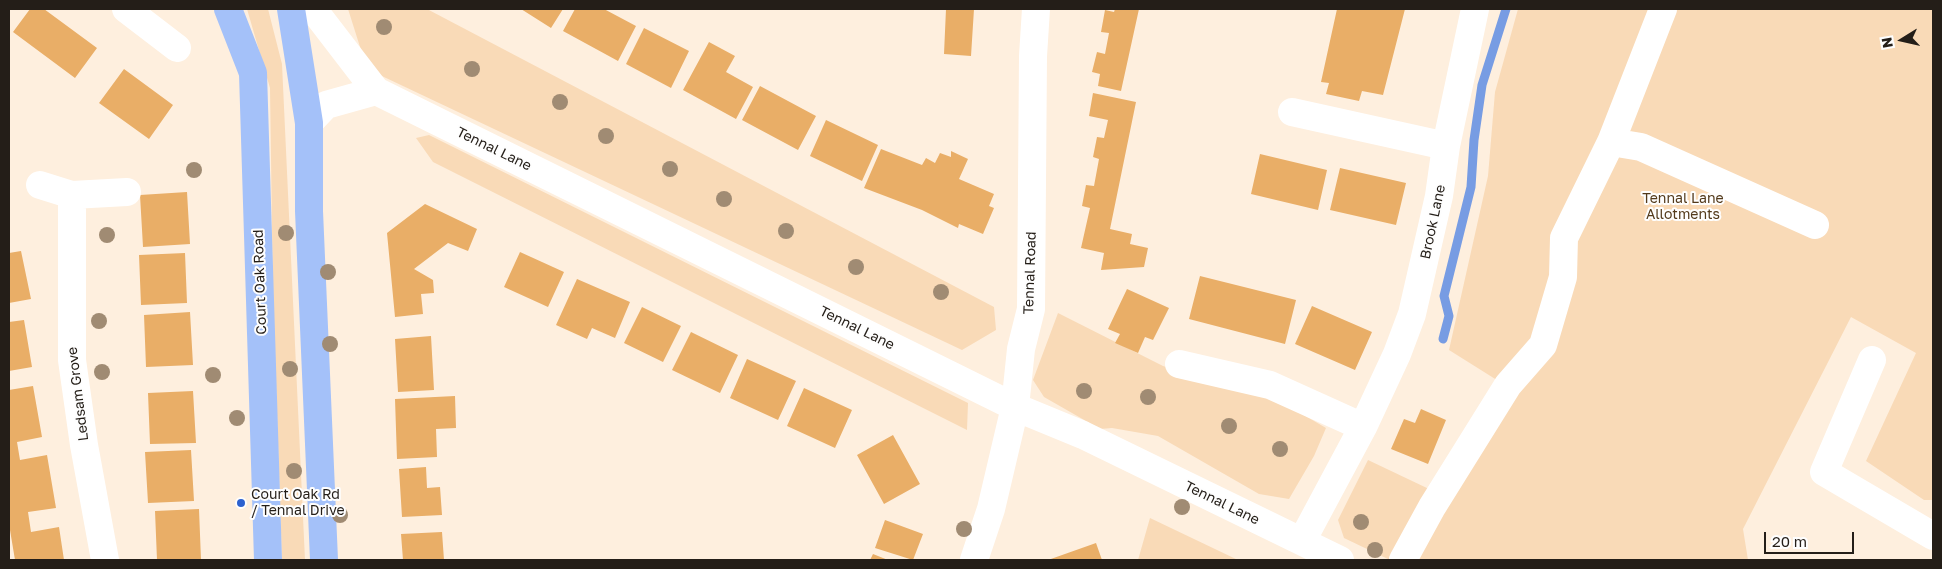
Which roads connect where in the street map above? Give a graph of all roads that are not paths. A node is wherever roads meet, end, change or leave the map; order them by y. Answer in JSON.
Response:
{"nodes":[{"id":1,"x":126,"y":9,"type":"edge"},
{"id":2,"x":228,"y":9,"type":"edge"},
{"id":3,"x":291,"y":9,"type":"edge"},
{"id":4,"x":313,"y":9,"type":"edge"},
{"id":5,"x":1036,"y":9,"type":"edge"},
{"id":6,"x":1475,"y":9,"type":"edge"},
{"id":7,"x":1663,"y":9,"type":"edge"},
{"id":8,"x":177,"y":48,"type":"dead end"},
{"id":9,"x":376,"y":91,"type":"junction"},
{"id":10,"x":1292,"y":112,"type":"dead end"},
{"id":11,"x":309,"y":122,"type":"junction"},
{"id":12,"x":1611,"y":142,"type":"junction"},
{"id":13,"x":1446,"y":146,"type":"junction"},
{"id":14,"x":40,"y":185,"type":"dead end"},
{"id":15,"x":127,"y":192,"type":"dead end"},
{"id":16,"x":72,"y":195,"type":"junction"},
{"id":17,"x":1815,"y":225,"type":"dead end"},
{"id":18,"x":1872,"y":360,"type":"dead end"},
{"id":19,"x":1179,"y":364,"type":"dead end"},
{"id":20,"x":1015,"y":407,"type":"junction"},
{"id":21,"x":1362,"y":427,"type":"junction"},
{"id":22,"x":1933,"y":536,"type":"edge"},
{"id":23,"x":1302,"y":541,"type":"junction"},
{"id":24,"x":105,"y":560,"type":"edge"},
{"id":25,"x":268,"y":560,"type":"edge"},
{"id":26,"x":324,"y":560,"type":"edge"},
{"id":27,"x":974,"y":560,"type":"edge"},
{"id":28,"x":1340,"y":560,"type":"edge"},
{"id":29,"x":1403,"y":560,"type":"edge"}],
"edges":[{"from":1,"to":8,"type":"street"},
{"from":2,"to":25,"type":"main road","name":"Court Oak Road"},
{"from":3,"to":11,"type":"main road"},
{"from":4,"to":9,"type":"street","name":"Tennal Lane"},
{"from":5,"to":20,"type":"street","name":"Tennal Road"},
{"from":6,"to":13,"type":"street","name":"Brook Lane"},
{"from":7,"to":12,"type":"street"},
{"from":9,"to":11,"type":"street"},
{"from":9,"to":20,"type":"street","name":"Tennal Lane"},
{"from":10,"to":13,"type":"street"},
{"from":11,"to":26,"type":"main road"},
{"from":12,"to":17,"type":"street"},
{"from":12,"to":29,"type":"street"},
{"from":13,"to":21,"type":"street","name":"Brook Lane"},
{"from":14,"to":16,"type":"street"},
{"from":15,"to":16,"type":"street"},
{"from":16,"to":24,"type":"street","name":"Ledsam Grove"},
{"from":18,"to":22,"type":"street"},
{"from":19,"to":21,"type":"street"},
{"from":20,"to":23,"type":"street","name":"Tennal Lane"},
{"from":20,"to":27,"type":"street","name":"Tennal Road"},
{"from":21,"to":23,"type":"street","name":"Brook Lane"},
{"from":23,"to":28,"type":"street","name":"Tennal Lane"}]}
